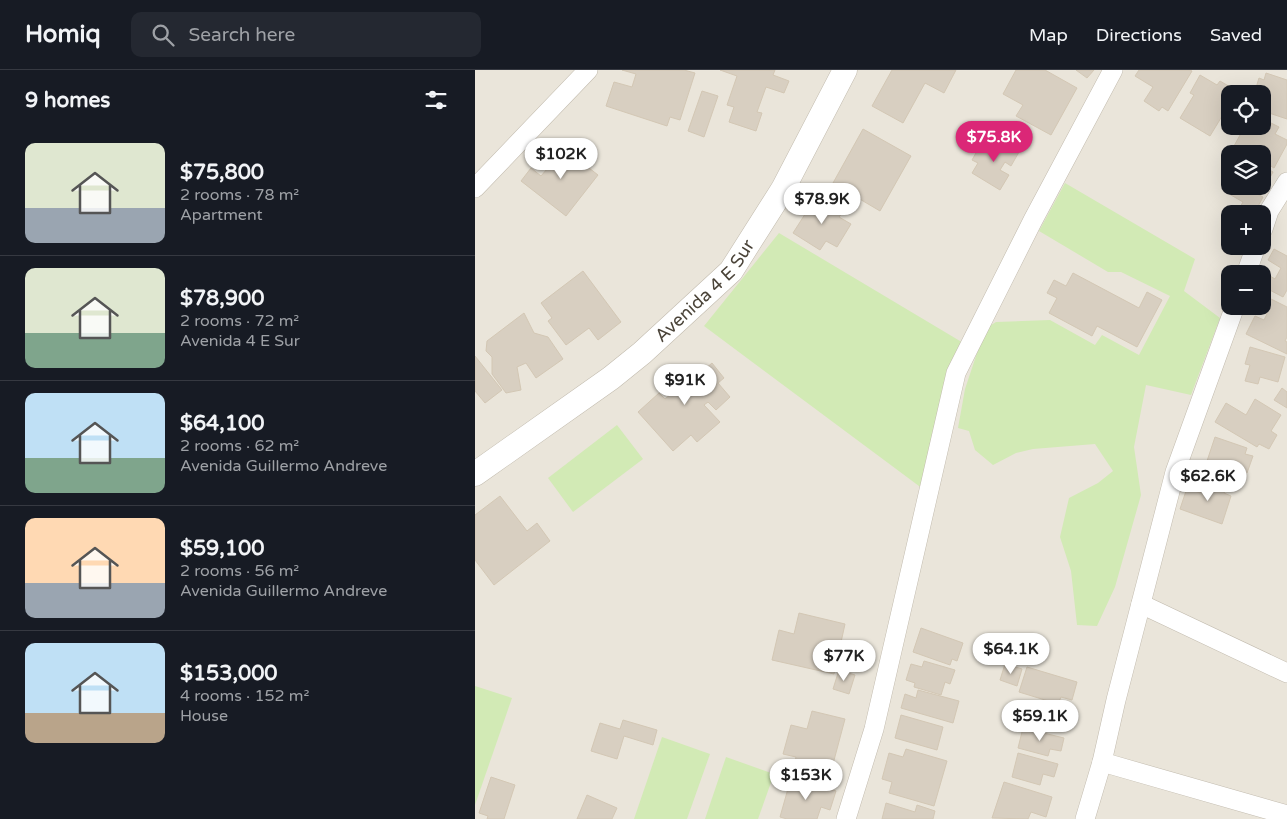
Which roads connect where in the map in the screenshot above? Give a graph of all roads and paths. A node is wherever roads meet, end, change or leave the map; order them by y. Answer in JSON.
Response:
{"nodes":[{"id":1,"x":588,"y":70,"type":"edge"},
{"id":2,"x":845,"y":70,"type":"edge"},
{"id":3,"x":1113,"y":70,"type":"edge"},
{"id":4,"x":1287,"y":182,"type":"edge"},
{"id":5,"x":475,"y":188,"type":"edge"},
{"id":6,"x":1271,"y":208,"type":"edge"},
{"id":7,"x":1232,"y":315,"type":"edge"},
{"id":8,"x":475,"y":474,"type":"edge"},
{"id":9,"x":1141,"y":604,"type":"junction"},
{"id":10,"x":1287,"y":673,"type":"edge"},
{"id":11,"x":1102,"y":762,"type":"junction"},
{"id":12,"x":1287,"y":815,"type":"edge"},
{"id":13,"x":846,"y":819,"type":"edge"},
{"id":14,"x":1085,"y":819,"type":"edge"}],
"edges":[{"from":1,"to":5,"type":"street"},
{"from":2,"to":8,"type":"street","name":"Avenida 4 E Sur"},
{"from":3,"to":13,"type":"street"},
{"from":4,"to":6,"type":"street"},
{"from":7,"to":9,"type":"street"},
{"from":9,"to":10,"type":"street"},
{"from":9,"to":11,"type":"street"},
{"from":11,"to":12,"type":"street"},
{"from":11,"to":14,"type":"street"}]}
